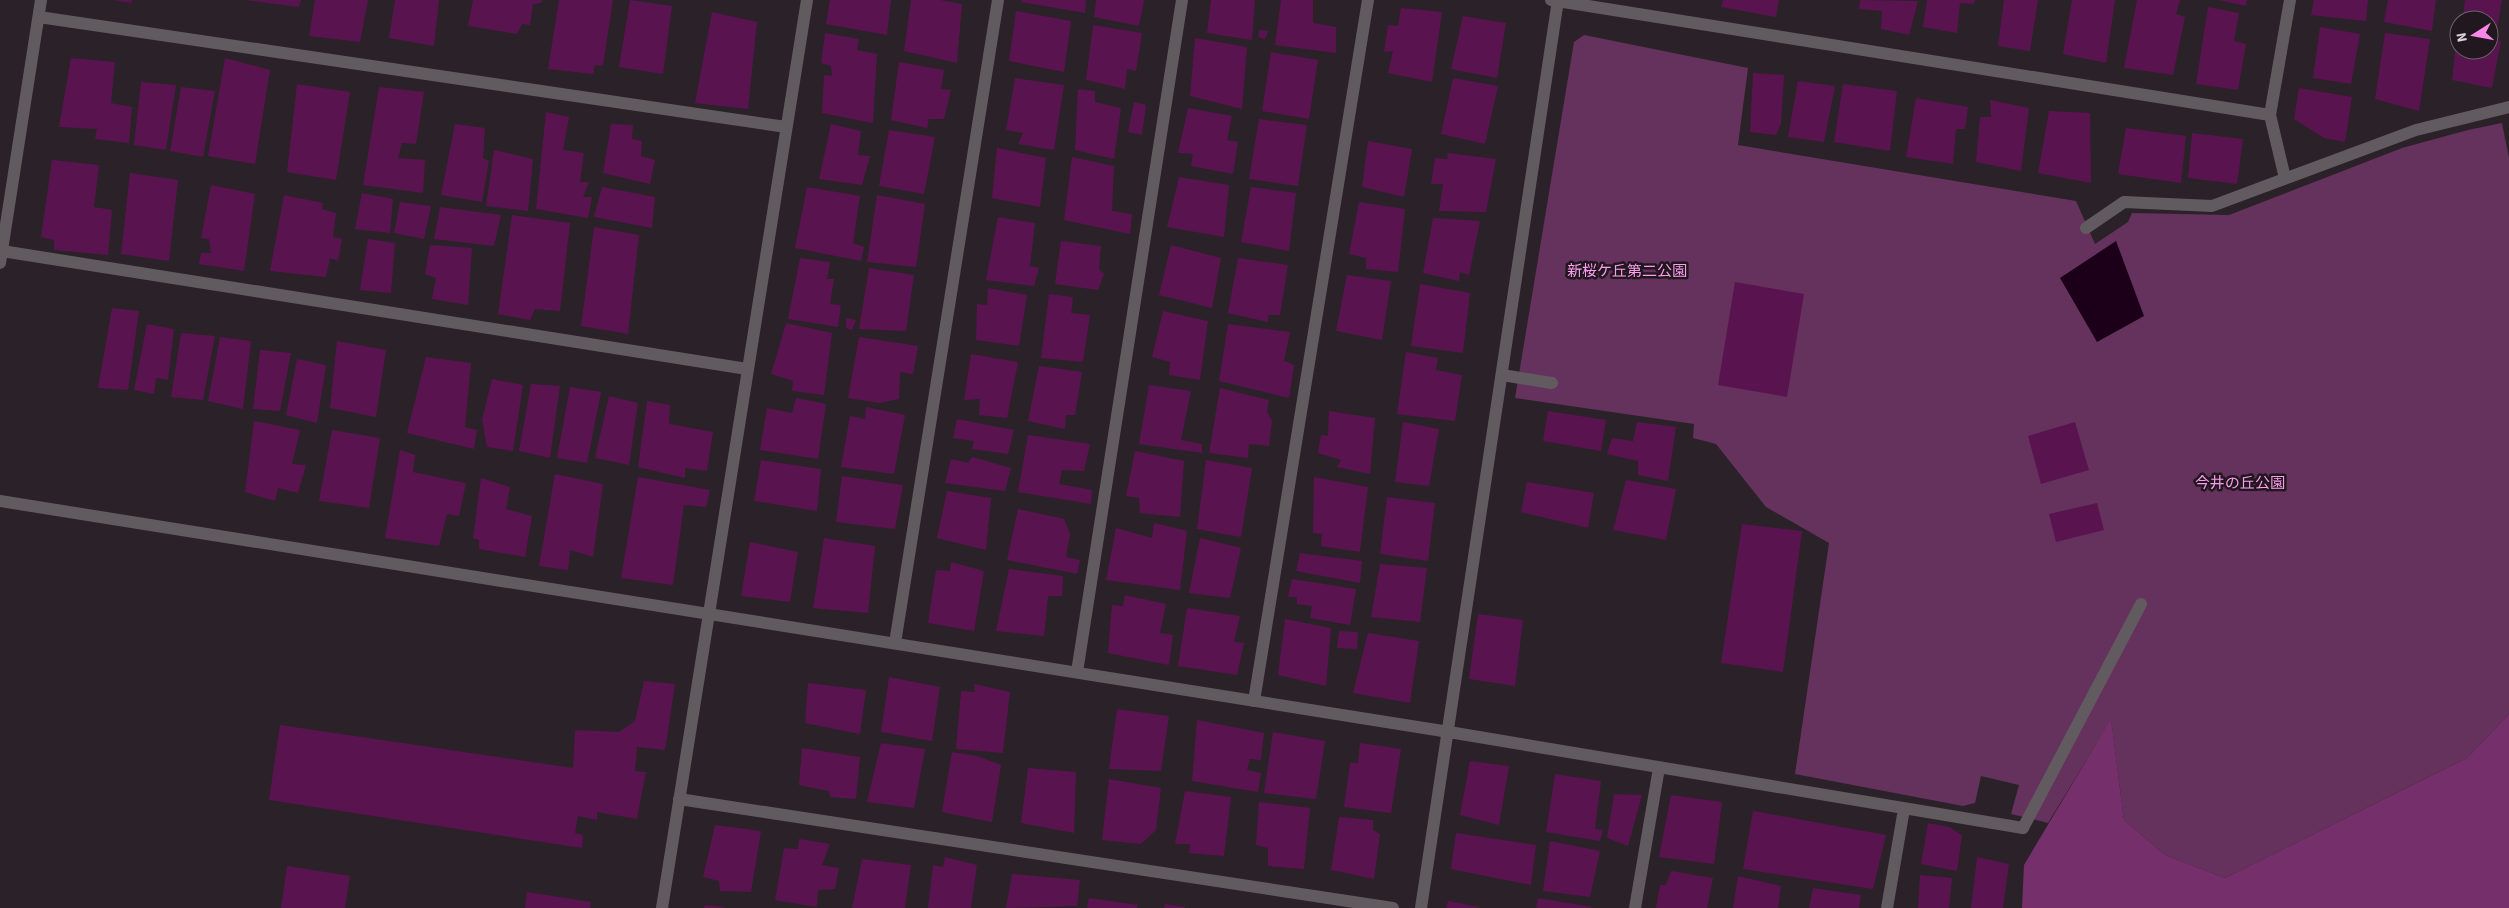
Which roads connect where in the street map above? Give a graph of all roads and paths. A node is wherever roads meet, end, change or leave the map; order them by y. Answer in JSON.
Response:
{"nodes":[{"id":1,"x":41,"y":0,"type":"edge"},
{"id":2,"x":807,"y":0,"type":"edge"},
{"id":3,"x":998,"y":0,"type":"edge"},
{"id":4,"x":1182,"y":0,"type":"edge"},
{"id":5,"x":1368,"y":0,"type":"edge"},
{"id":6,"x":1556,"y":0,"type":"edge"},
{"id":7,"x":2290,"y":0,"type":"edge"},
{"id":8,"x":39,"y":17,"type":"junction"},
{"id":9,"x":2509,"y":107,"type":"edge"},
{"id":10,"x":2270,"y":115,"type":"junction"},
{"id":11,"x":786,"y":127,"type":"junction"},
{"id":12,"x":2285,"y":178,"type":"junction"},
{"id":13,"x":2086,"y":228,"type":"dead end"},
{"id":14,"x":1,"y":257,"type":"edge"},
{"id":15,"x":747,"y":369,"type":"junction"},
{"id":16,"x":1502,"y":375,"type":"junction"},
{"id":17,"x":1552,"y":383,"type":"dead end"},
{"id":18,"x":0,"y":502,"type":"edge"},
{"id":19,"x":2141,"y":604,"type":"dead end"},
{"id":20,"x":708,"y":614,"type":"junction"},
{"id":21,"x":895,"y":643,"type":"junction"},
{"id":22,"x":1078,"y":672,"type":"junction"},
{"id":23,"x":1254,"y":701,"type":"junction"},
{"id":24,"x":1449,"y":732,"type":"junction"},
{"id":25,"x":1659,"y":768,"type":"junction"},
{"id":26,"x":679,"y":799,"type":"junction"},
{"id":27,"x":1904,"y":809,"type":"junction"},
{"id":28,"x":662,"y":908,"type":"edge"},
{"id":29,"x":1393,"y":908,"type":"edge"},
{"id":30,"x":1421,"y":908,"type":"edge"},
{"id":31,"x":1634,"y":908,"type":"edge"},
{"id":32,"x":1886,"y":908,"type":"edge"}],
"edges":[{"from":1,"to":8,"type":"street"},
{"from":2,"to":11,"type":"street"},
{"from":3,"to":21,"type":"street"},
{"from":4,"to":22,"type":"street"},
{"from":5,"to":23,"type":"street"},
{"from":6,"to":10,"type":"street"},
{"from":6,"to":16,"type":"street"},
{"from":7,"to":10,"type":"street"},
{"from":8,"to":11,"type":"street"},
{"from":8,"to":14,"type":"street"},
{"from":9,"to":12,"type":"street"},
{"from":10,"to":12,"type":"street"},
{"from":11,"to":15,"type":"street"},
{"from":12,"to":13,"type":"street"},
{"from":14,"to":15,"type":"street"},
{"from":15,"to":20,"type":"street"},
{"from":16,"to":17,"type":"street"},
{"from":16,"to":24,"type":"street"},
{"from":18,"to":20,"type":"street"},
{"from":19,"to":27,"type":"street"},
{"from":20,"to":21,"type":"street"},
{"from":20,"to":26,"type":"street"},
{"from":21,"to":22,"type":"street"},
{"from":22,"to":23,"type":"street"},
{"from":23,"to":24,"type":"street"},
{"from":24,"to":25,"type":"street"},
{"from":24,"to":30,"type":"street"},
{"from":25,"to":27,"type":"street"},
{"from":25,"to":31,"type":"street"},
{"from":26,"to":28,"type":"street"},
{"from":26,"to":29,"type":"street"},
{"from":27,"to":32,"type":"street"}]}
